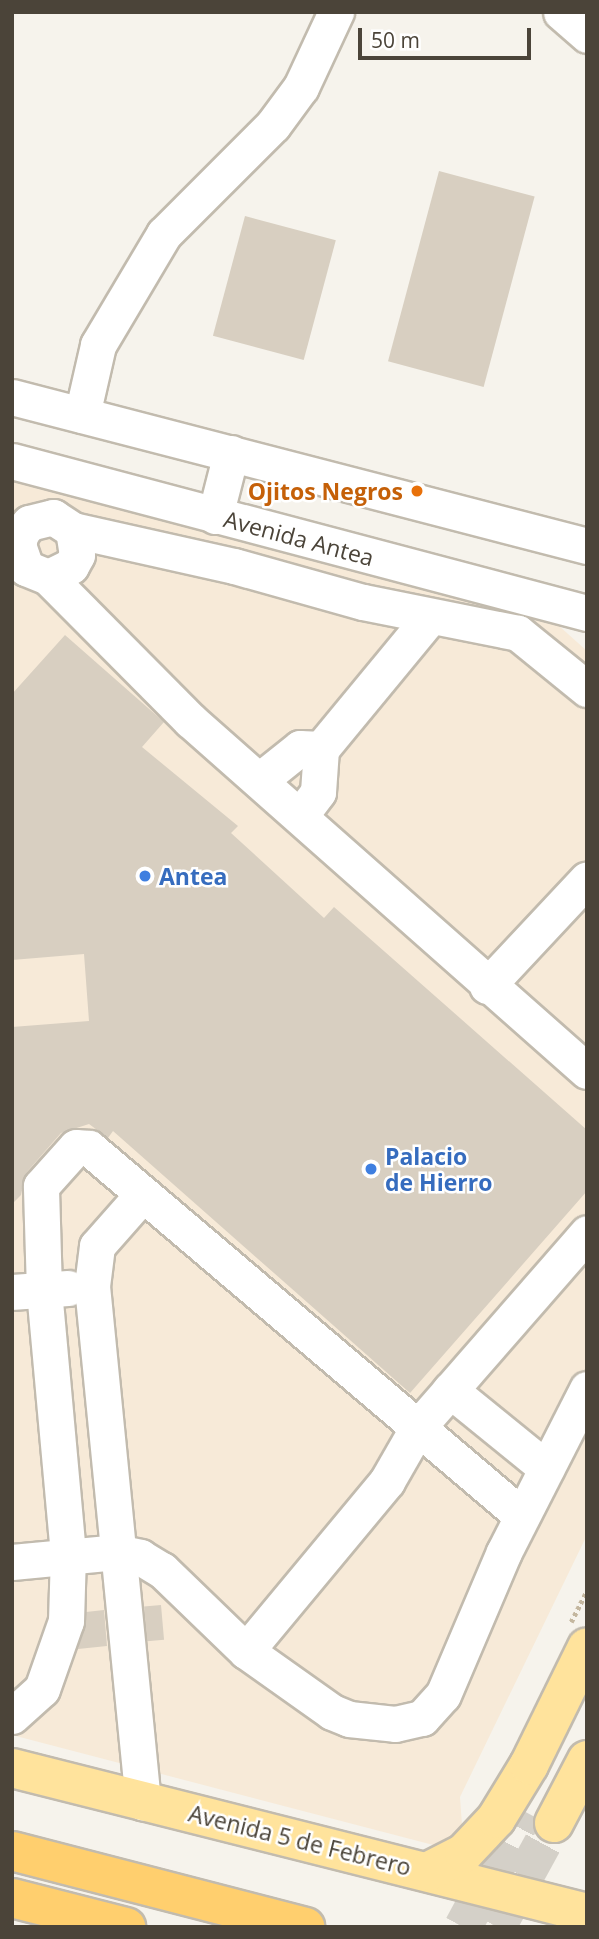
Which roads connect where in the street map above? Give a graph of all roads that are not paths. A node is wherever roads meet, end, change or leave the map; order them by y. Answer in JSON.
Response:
{"nodes":[{"id":1,"x":337,"y":12,"type":"edge"},
{"id":2,"x":561,"y":12,"type":"edge"},
{"id":3,"x":587,"y":35,"type":"edge"},
{"id":4,"x":12,"y":397,"type":"edge"},
{"id":5,"x":82,"y":415,"type":"junction"},
{"id":6,"x":231,"y":453,"type":"junction"},
{"id":7,"x":12,"y":461,"type":"edge"},
{"id":8,"x":215,"y":516,"type":"junction"},
{"id":9,"x":73,"y":530,"type":"junction"},
{"id":10,"x":587,"y":546,"type":"edge"},
{"id":11,"x":48,"y":577,"type":"junction"},
{"id":12,"x":587,"y":613,"type":"edge"},
{"id":13,"x":430,"y":617,"type":"junction"},
{"id":14,"x":587,"y":690,"type":"edge"},
{"id":15,"x":321,"y":748,"type":"junction"},
{"id":16,"x":260,"y":780,"type":"junction"},
{"id":17,"x":300,"y":816,"type":"junction"},
{"id":18,"x":587,"y":879,"type":"edge"},
{"id":19,"x":487,"y":986,"type":"junction"},
{"id":20,"x":587,"y":1071,"type":"edge"},
{"id":21,"x":142,"y":1195,"type":"junction"},
{"id":22,"x":587,"y":1233,"type":"edge"},
{"id":23,"x":92,"y":1286,"type":"junction"},
{"id":24,"x":28,"y":1291,"type":"edge"},
{"id":25,"x":587,"y":1389,"type":"edge"},
{"id":26,"x":450,"y":1390,"type":"junction"},
{"id":27,"x":418,"y":1427,"type":"junction"},
{"id":28,"x":537,"y":1460,"type":"junction"},
{"id":29,"x":475,"y":1479,"type":"junction"},
{"id":30,"x":522,"y":1516,"type":"junction"},
{"id":31,"x":117,"y":1552,"type":"junction"},
{"id":32,"x":68,"y":1554,"type":"junction"},
{"id":33,"x":12,"y":1562,"type":"edge"},
{"id":34,"x":587,"y":1647,"type":"edge"},
{"id":35,"x":246,"y":1651,"type":"junction"},
{"id":36,"x":587,"y":1682,"type":"edge"},
{"id":37,"x":12,"y":1716,"type":"edge"},
{"id":38,"x":587,"y":1760,"type":"edge"},
{"id":39,"x":12,"y":1768,"type":"edge"},
{"id":40,"x":143,"y":1802,"type":"junction"},
{"id":41,"x":12,"y":1851,"type":"edge"},
{"id":42,"x":429,"y":1871,"type":"junction"},
{"id":43,"x":12,"y":1898,"type":"edge"},
{"id":44,"x":587,"y":1913,"type":"edge"},
{"id":45,"x":126,"y":1927,"type":"edge"},
{"id":46,"x":305,"y":1927,"type":"edge"}],
"edges":[{"from":1,"to":5,"type":"street"},
{"from":2,"to":3,"type":"street"},
{"from":4,"to":5,"type":"street"},
{"from":5,"to":6,"type":"street"},
{"from":6,"to":8,"type":"street"},
{"from":6,"to":10,"type":"street"},
{"from":7,"to":8,"type":"street","name":"Avenida Antea"},
{"from":8,"to":12,"type":"street","name":"Avenida Antea"},
{"from":9,"to":11,"type":"street"},
{"from":9,"to":11,"type":"street"},
{"from":9,"to":13,"type":"street"},
{"from":11,"to":16,"type":"street"},
{"from":13,"to":14,"type":"street"},
{"from":13,"to":15,"type":"street"},
{"from":15,"to":16,"type":"street"},
{"from":15,"to":17,"type":"street"},
{"from":16,"to":17,"type":"street"},
{"from":17,"to":19,"type":"street"},
{"from":18,"to":19,"type":"street"},
{"from":19,"to":20,"type":"street"},
{"from":21,"to":23,"type":"street"},
{"from":21,"to":24,"type":"street"},
{"from":21,"to":27,"type":"street"},
{"from":22,"to":26,"type":"street"},
{"from":23,"to":24,"type":"street"},
{"from":23,"to":31,"type":"street"},
{"from":24,"to":32,"type":"street"},
{"from":25,"to":28,"type":"street"},
{"from":26,"to":27,"type":"street"},
{"from":26,"to":28,"type":"street"},
{"from":27,"to":29,"type":"street"},
{"from":27,"to":35,"type":"street"},
{"from":28,"to":29,"type":"street"},
{"from":28,"to":30,"type":"street"},
{"from":29,"to":30,"type":"street"},
{"from":30,"to":35,"type":"street"},
{"from":31,"to":32,"type":"street"},
{"from":31,"to":35,"type":"street"},
{"from":31,"to":40,"type":"street"},
{"from":32,"to":33,"type":"street"},
{"from":32,"to":37,"type":"street"},
{"from":34,"to":42,"type":"main road"},
{"from":36,"to":38,"type":"main road"},
{"from":39,"to":40,"type":"main road","name":"Avenida 5 de Febrero"},
{"from":40,"to":42,"type":"main road","name":"Avenida 5 de Febrero"},
{"from":41,"to":46,"type":"highway"},
{"from":42,"to":44,"type":"main road","name":"Avenida 5 de Febrero"},
{"from":43,"to":45,"type":"highway"}]}
